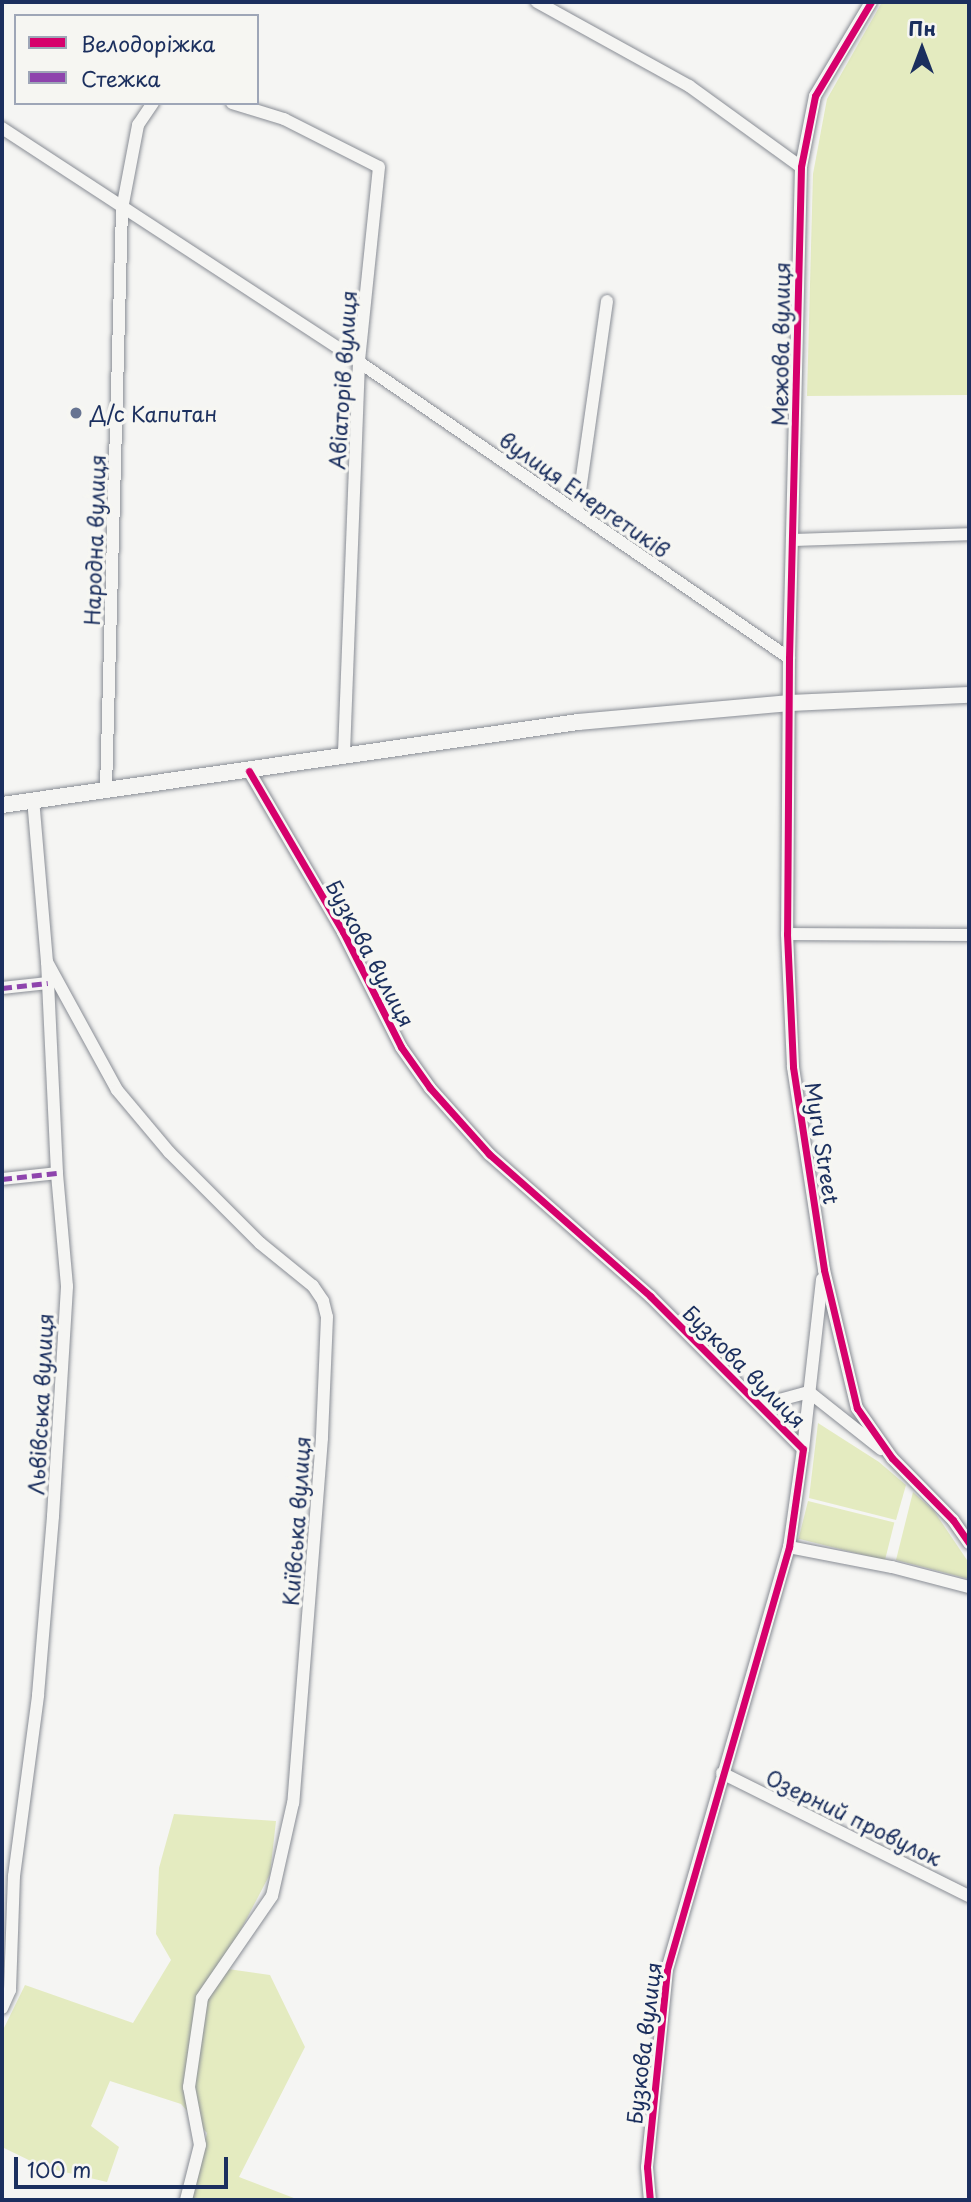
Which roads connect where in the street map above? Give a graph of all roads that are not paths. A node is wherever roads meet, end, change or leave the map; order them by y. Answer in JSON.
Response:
{"nodes":[{"id":1,"x":537,"y":2,"type":"edge"},
{"id":2,"x":871,"y":2,"type":"edge"},
{"id":3,"x":152,"y":105,"type":"edge"},
{"id":4,"x":238,"y":105,"type":"edge"},
{"id":5,"x":2,"y":128,"type":"edge"},
{"id":6,"x":801,"y":167,"type":"junction"},
{"id":7,"x":122,"y":209,"type":"junction"},
{"id":8,"x":607,"y":301,"type":"dead end"},
{"id":9,"x":359,"y":362,"type":"junction"},
{"id":10,"x":577,"y":512,"type":"junction"},
{"id":11,"x":969,"y":534,"type":"edge"},
{"id":12,"x":792,"y":540,"type":"junction"},
{"id":13,"x":789,"y":658,"type":"junction"},
{"id":14,"x":969,"y":695,"type":"edge"},
{"id":15,"x":790,"y":703,"type":"junction"},
{"id":16,"x":344,"y":755,"type":"junction"},
{"id":17,"x":249,"y":771,"type":"junction"},
{"id":18,"x":106,"y":789,"type":"junction"},
{"id":19,"x":33,"y":800,"type":"junction"},
{"id":20,"x":2,"y":805,"type":"edge"},
{"id":21,"x":787,"y":934,"type":"junction"},
{"id":22,"x":969,"y":935,"type":"edge"},
{"id":23,"x":47,"y":962,"type":"junction"},
{"id":24,"x":48,"y":983,"type":"junction"},
{"id":25,"x":2,"y":988,"type":"edge"},
{"id":26,"x":57,"y":1173,"type":"junction"},
{"id":27,"x":2,"y":1179,"type":"edge"},
{"id":28,"x":824,"y":1270,"type":"junction"},
{"id":29,"x":809,"y":1392,"type":"junction"},
{"id":30,"x":761,"y":1405,"type":"junction"},
{"id":31,"x":803,"y":1448,"type":"junction"},
{"id":32,"x":892,"y":1458,"type":"junction"},
{"id":33,"x":969,"y":1544,"type":"edge"},
{"id":34,"x":789,"y":1548,"type":"junction"},
{"id":35,"x":969,"y":1587,"type":"edge"},
{"id":36,"x":722,"y":1773,"type":"junction"},
{"id":37,"x":969,"y":1896,"type":"edge"},
{"id":38,"x":2,"y":2008,"type":"edge"},
{"id":39,"x":186,"y":2200,"type":"edge"},
{"id":40,"x":650,"y":2200,"type":"edge"}],
"edges":[{"from":1,"to":6,"type":"street"},
{"from":2,"to":6,"type":"street","name":"Межова вулиця"},
{"from":3,"to":7,"type":"street"},
{"from":4,"to":9,"type":"street","name":"Авіаторів вулиця"},
{"from":5,"to":7,"type":"street","name":"вулиця Енергетиків"},
{"from":6,"to":12,"type":"street","name":"Межова вулиця"},
{"from":7,"to":9,"type":"street","name":"вулиця Енергетиків"},
{"from":7,"to":18,"type":"street","name":"Народна вулиця"},
{"from":8,"to":10,"type":"street"},
{"from":9,"to":10,"type":"street","name":"вулиця Енергетиків"},
{"from":9,"to":16,"type":"street","name":"Авіаторів вулиця"},
{"from":10,"to":13,"type":"street","name":"вулиця Енергетиків"},
{"from":11,"to":12,"type":"street"},
{"from":12,"to":13,"type":"street","name":"Межова вулиця"},
{"from":13,"to":15,"type":"street","name":"Межова вулиця"},
{"from":14,"to":15,"type":"street"},
{"from":15,"to":16,"type":"street"},
{"from":15,"to":21,"type":"street","name":"Myru Street"},
{"from":16,"to":17,"type":"street"},
{"from":17,"to":18,"type":"street"},
{"from":17,"to":30,"type":"street","name":"Бузкова вулиця"},
{"from":18,"to":19,"type":"street"},
{"from":19,"to":20,"type":"street"},
{"from":19,"to":23,"type":"street","name":"Львівська вулиця"},
{"from":21,"to":22,"type":"street"},
{"from":21,"to":28,"type":"street","name":"Myru Street"},
{"from":23,"to":24,"type":"street","name":"Львівська вулиця"},
{"from":23,"to":39,"type":"street","name":"Київська вулиця"},
{"from":24,"to":25,"type":"street"},
{"from":24,"to":26,"type":"street","name":"Львівська вулиця"},
{"from":26,"to":27,"type":"street"},
{"from":26,"to":38,"type":"street","name":"Львівська вулиця"},
{"from":28,"to":29,"type":"street"},
{"from":28,"to":32,"type":"street","name":"Myru Street"},
{"from":29,"to":30,"type":"street"},
{"from":29,"to":31,"type":"street"},
{"from":29,"to":32,"type":"street"},
{"from":30,"to":31,"type":"street","name":"Бузкова вулиця"},
{"from":31,"to":34,"type":"street","name":"Бузкова вулиця"},
{"from":32,"to":33,"type":"street","name":"Myru Street"},
{"from":34,"to":35,"type":"street"},
{"from":34,"to":36,"type":"street","name":"Бузкова вулиця"},
{"from":36,"to":37,"type":"street","name":"Озерний провулок"},
{"from":36,"to":40,"type":"street","name":"Бузкова вулиця"}]}
